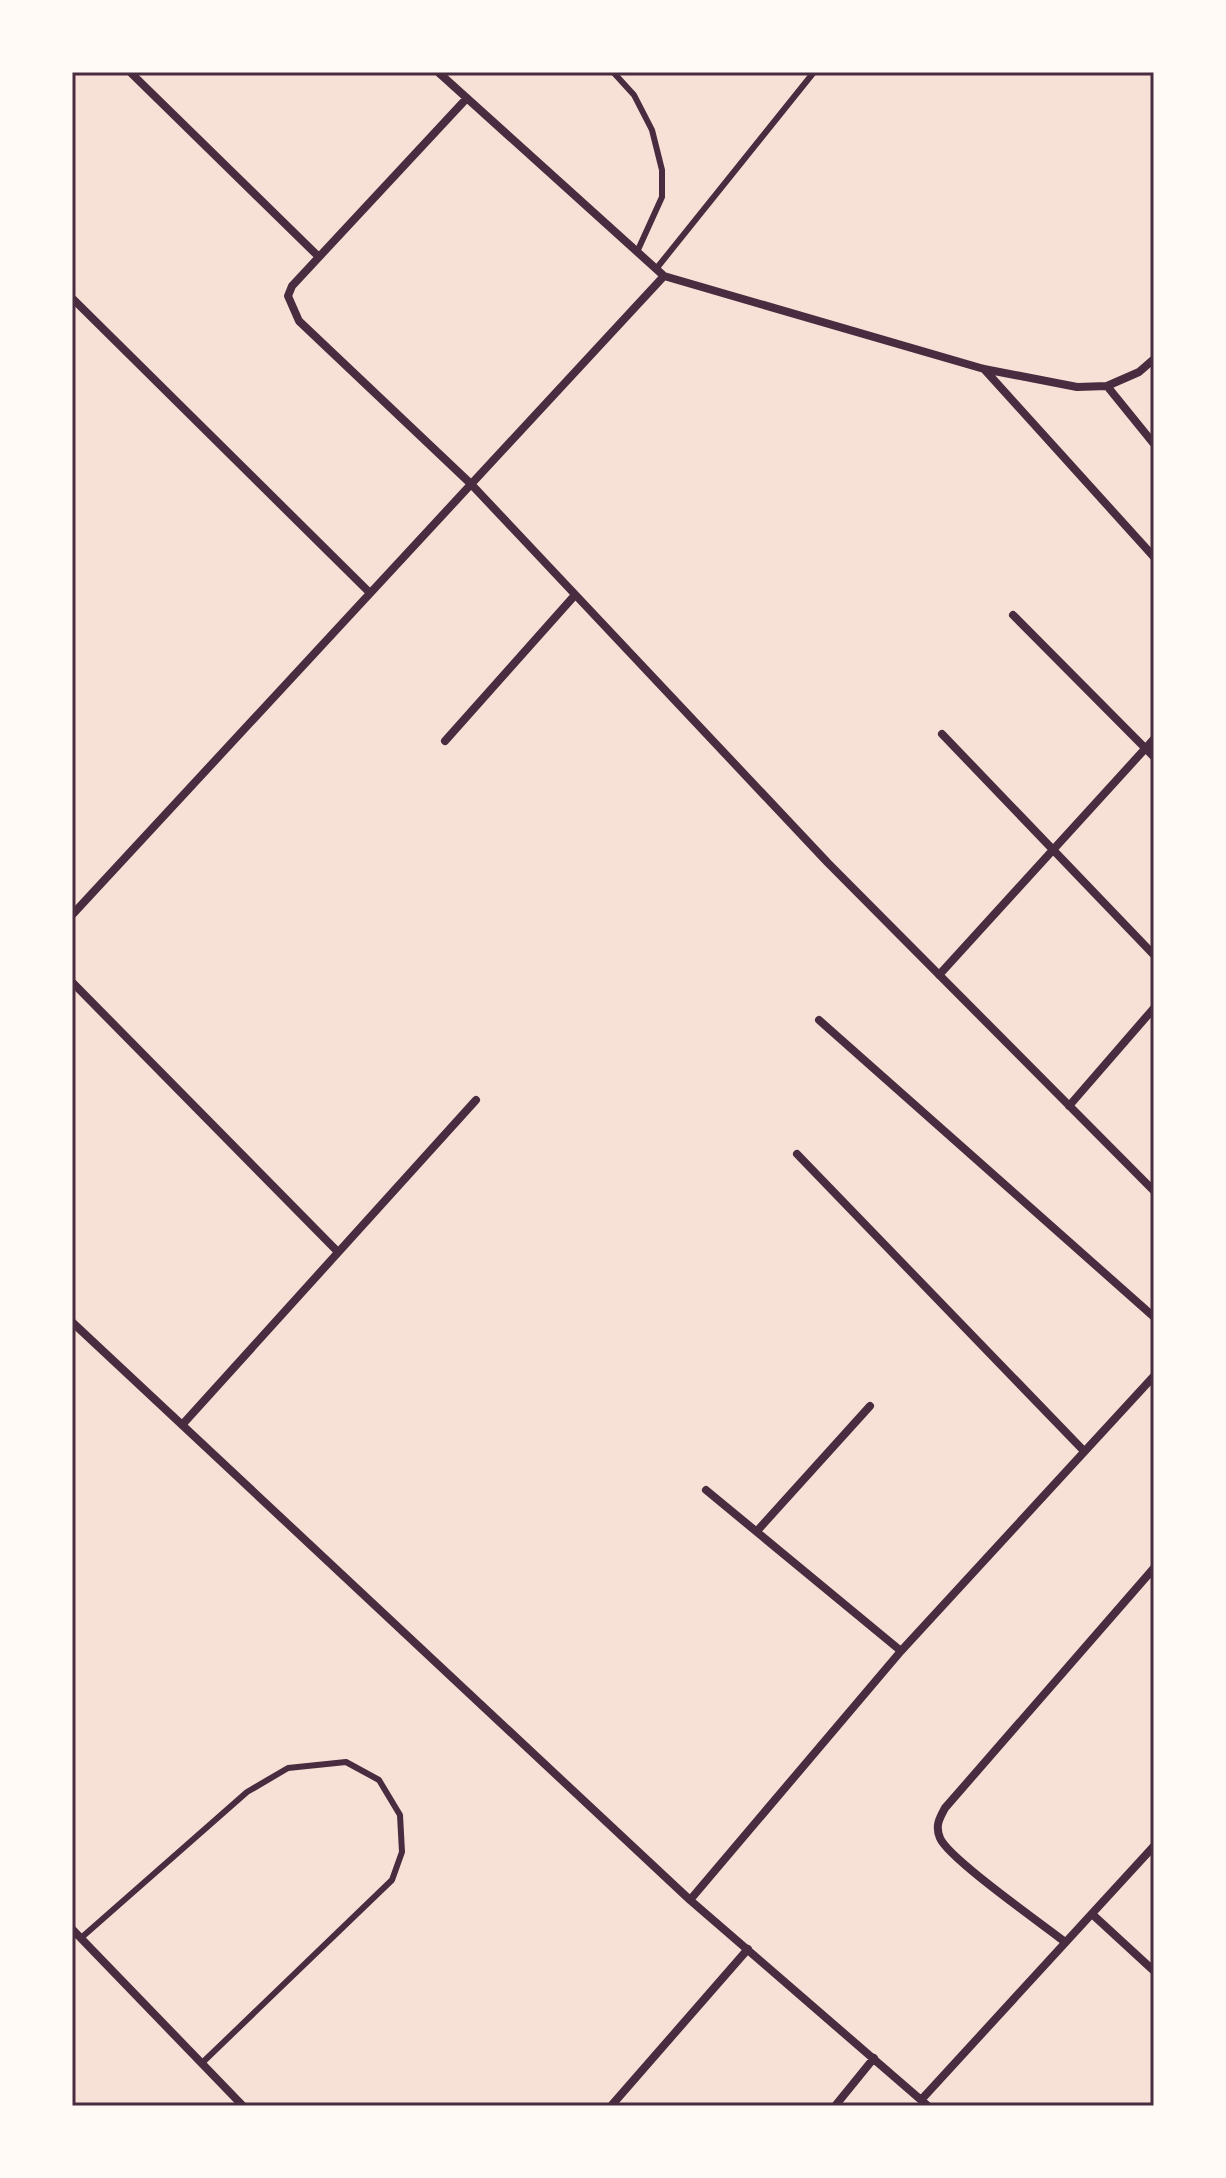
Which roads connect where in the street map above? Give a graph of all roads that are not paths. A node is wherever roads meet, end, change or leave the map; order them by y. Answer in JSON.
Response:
{"nodes":[{"id":1,"x":130,"y":72,"type":"edge"},
{"id":2,"x":438,"y":72,"type":"edge"},
{"id":3,"x":613,"y":72,"type":"edge"},
{"id":4,"x":814,"y":72,"type":"edge"},
{"id":5,"x":467,"y":98,"type":"junction"},
{"id":6,"x":637,"y":252,"type":"junction"},
{"id":7,"x":319,"y":257,"type":"junction"},
{"id":8,"x":660,"y":272,"type":"junction"},
{"id":9,"x":72,"y":298,"type":"edge"},
{"id":10,"x":1154,"y":359,"type":"edge"},
{"id":11,"x":984,"y":369,"type":"junction"},
{"id":12,"x":1107,"y":386,"type":"junction"},
{"id":13,"x":1154,"y":444,"type":"edge"},
{"id":14,"x":471,"y":484,"type":"junction"},
{"id":15,"x":1154,"y":557,"type":"edge"},
{"id":16,"x":370,"y":593,"type":"junction"},
{"id":17,"x":575,"y":595,"type":"junction"},
{"id":18,"x":1013,"y":615,"type":"dead end"},
{"id":19,"x":942,"y":734,"type":"dead end"},
{"id":20,"x":1154,"y":739,"type":"edge"},
{"id":21,"x":445,"y":741,"type":"dead end"},
{"id":22,"x":1145,"y":748,"type":"junction"},
{"id":23,"x":1154,"y":757,"type":"edge"},
{"id":24,"x":1052,"y":849,"type":"junction"},
{"id":25,"x":72,"y":915,"type":"edge"},
{"id":26,"x":1154,"y":955,"type":"edge"},
{"id":27,"x":939,"y":975,"type":"junction"},
{"id":28,"x":72,"y":982,"type":"edge"},
{"id":29,"x":1154,"y":1008,"type":"edge"},
{"id":30,"x":819,"y":1020,"type":"dead end"},
{"id":31,"x":476,"y":1100,"type":"dead end"},
{"id":32,"x":1069,"y":1106,"type":"junction"},
{"id":33,"x":797,"y":1154,"type":"dead end"},
{"id":34,"x":1154,"y":1191,"type":"edge"},
{"id":35,"x":338,"y":1252,"type":"junction"},
{"id":36,"x":1154,"y":1317,"type":"edge"},
{"id":37,"x":72,"y":1322,"type":"edge"},
{"id":38,"x":1154,"y":1376,"type":"edge"},
{"id":39,"x":870,"y":1406,"type":"dead end"},
{"id":40,"x":182,"y":1425,"type":"junction"},
{"id":41,"x":1084,"y":1451,"type":"junction"},
{"id":42,"x":706,"y":1490,"type":"dead end"},
{"id":43,"x":757,"y":1531,"type":"junction"},
{"id":44,"x":1153,"y":1570,"type":"edge"},
{"id":45,"x":901,"y":1651,"type":"junction"},
{"id":46,"x":1154,"y":1846,"type":"edge"},
{"id":47,"x":690,"y":1900,"type":"junction"},
{"id":48,"x":1092,"y":1914,"type":"junction"},
{"id":49,"x":72,"y":1929,"type":"edge"},
{"id":50,"x":81,"y":1938,"type":"junction"},
{"id":51,"x":1065,"y":1942,"type":"junction"},
{"id":52,"x":748,"y":1949,"type":"junction"},
{"id":53,"x":1154,"y":1971,"type":"edge"},
{"id":54,"x":874,"y":2058,"type":"junction"},
{"id":55,"x":202,"y":2063,"type":"junction"},
{"id":56,"x":924,"y":2103,"type":"edge"},
{"id":57,"x":243,"y":2106,"type":"edge"},
{"id":58,"x":611,"y":2106,"type":"edge"},
{"id":59,"x":835,"y":2106,"type":"edge"}],
"edges":[{"from":1,"to":7,"type":"street"},
{"from":2,"to":5,"type":"street"},
{"from":3,"to":6,"type":"lane"},
{"from":4,"to":8,"type":"lane"},
{"from":5,"to":6,"type":"street"},
{"from":5,"to":7,"type":"street"},
{"from":6,"to":8,"type":"street"},
{"from":7,"to":14,"type":"street"},
{"from":8,"to":11,"type":"street"},
{"from":8,"to":14,"type":"street"},
{"from":9,"to":16,"type":"street"},
{"from":10,"to":12,"type":"street"},
{"from":11,"to":12,"type":"street"},
{"from":11,"to":15,"type":"street"},
{"from":12,"to":13,"type":"street"},
{"from":14,"to":16,"type":"street"},
{"from":14,"to":17,"type":"street"},
{"from":16,"to":25,"type":"street"},
{"from":17,"to":21,"type":"street"},
{"from":17,"to":27,"type":"street"},
{"from":18,"to":22,"type":"street"},
{"from":19,"to":24,"type":"street"},
{"from":20,"to":22,"type":"street"},
{"from":22,"to":23,"type":"street"},
{"from":22,"to":24,"type":"street"},
{"from":24,"to":26,"type":"street"},
{"from":24,"to":27,"type":"street"},
{"from":27,"to":32,"type":"street"},
{"from":28,"to":35,"type":"street"},
{"from":29,"to":32,"type":"street"},
{"from":30,"to":36,"type":"street"},
{"from":31,"to":35,"type":"street"},
{"from":32,"to":34,"type":"street"},
{"from":33,"to":41,"type":"street"},
{"from":35,"to":40,"type":"street"},
{"from":37,"to":40,"type":"street"},
{"from":38,"to":41,"type":"street"},
{"from":39,"to":43,"type":"street"},
{"from":40,"to":47,"type":"street"},
{"from":41,"to":45,"type":"street"},
{"from":42,"to":43,"type":"street"},
{"from":43,"to":45,"type":"street"},
{"from":44,"to":51,"type":"street"},
{"from":45,"to":47,"type":"street"},
{"from":46,"to":48,"type":"street"},
{"from":47,"to":52,"type":"street"},
{"from":48,"to":51,"type":"street"},
{"from":48,"to":53,"type":"street"},
{"from":49,"to":50,"type":"street"},
{"from":50,"to":55,"type":"street"},
{"from":50,"to":55,"type":"lane"},
{"from":51,"to":56,"type":"street"},
{"from":52,"to":54,"type":"street"},
{"from":52,"to":58,"type":"street"},
{"from":54,"to":56,"type":"street"},
{"from":54,"to":59,"type":"street"},
{"from":55,"to":57,"type":"street"}]}
